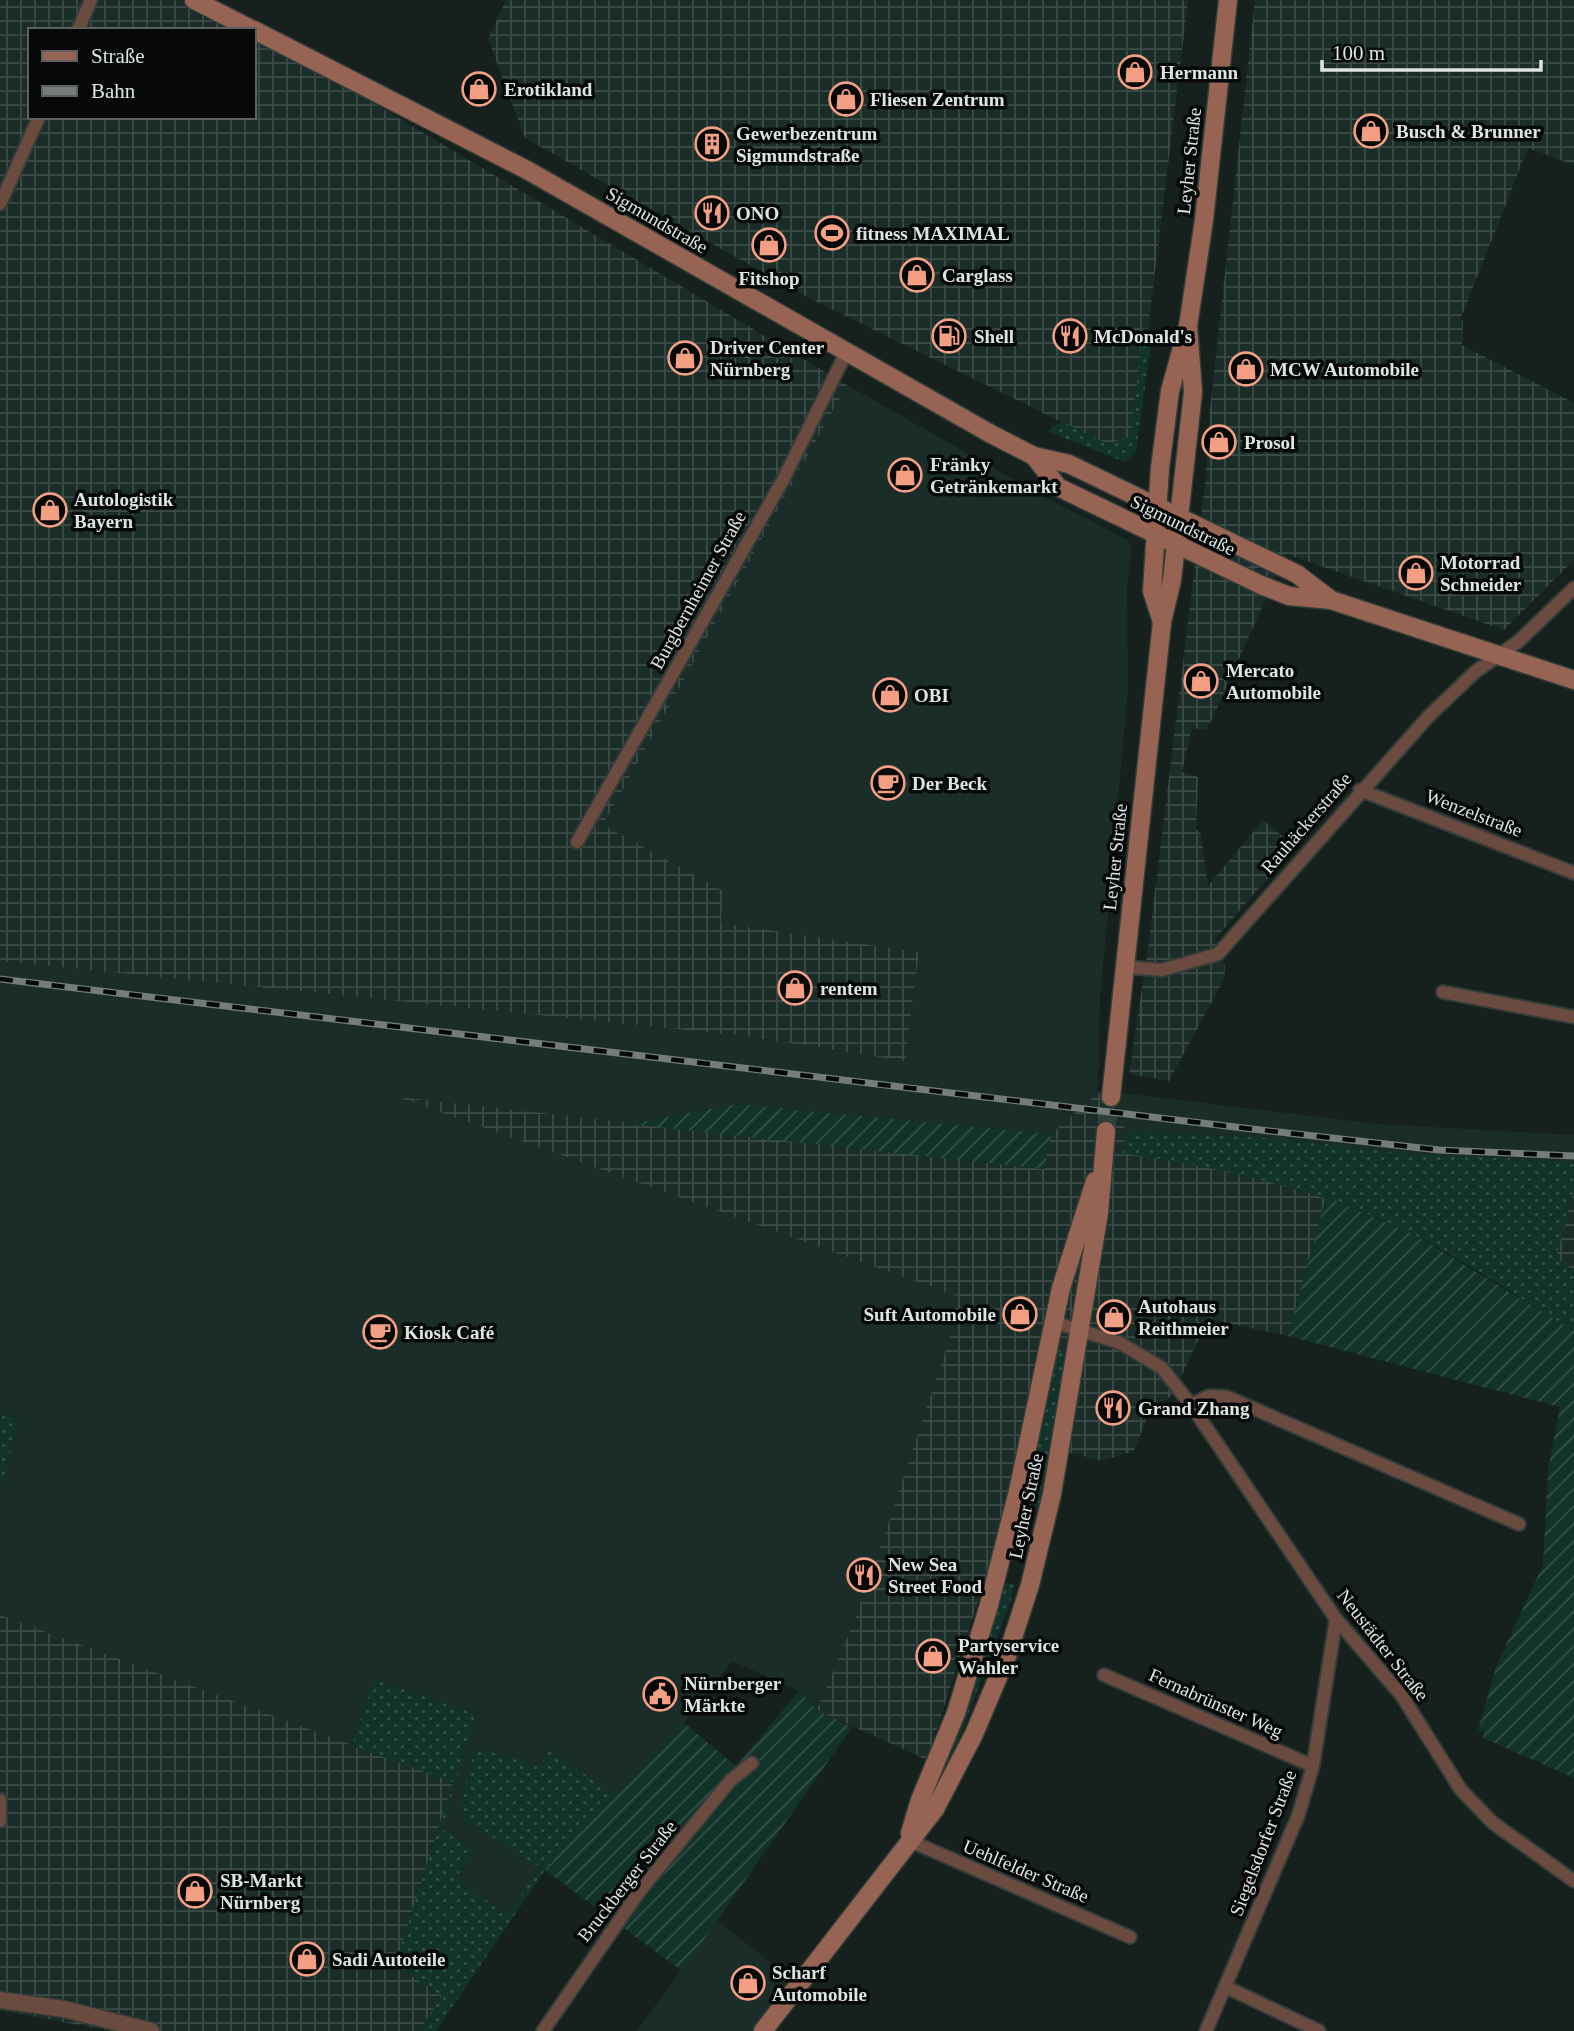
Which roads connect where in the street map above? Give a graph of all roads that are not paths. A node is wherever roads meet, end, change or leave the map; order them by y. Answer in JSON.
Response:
{"nodes":[{"id":1,"x":91,"y":0,"type":"edge"},
{"id":2,"x":194,"y":0,"type":"edge"},
{"id":3,"x":1228,"y":0,"type":"edge"},
{"id":4,"x":79,"y":28,"type":"edge"},
{"id":5,"x":249,"y":28,"type":"edge"},
{"id":6,"x":256,"y":32,"type":"edge"},
{"id":7,"x":38,"y":119,"type":"edge"},
{"id":8,"x":0,"y":204,"type":"edge"},
{"id":9,"x":1188,"y":326,"type":"junction"},
{"id":10,"x":846,"y":353,"type":"junction"},
{"id":11,"x":1034,"y":456,"type":"junction"},
{"id":12,"x":1157,"y":507,"type":"junction"},
{"id":13,"x":1178,"y":518,"type":"junction"},
{"id":14,"x":1154,"y":536,"type":"junction"},
{"id":15,"x":1175,"y":546,"type":"junction"},
{"id":16,"x":1574,"y":588,"type":"edge"},
{"id":17,"x":1331,"y":600,"type":"junction"},
{"id":18,"x":1162,"y":622,"type":"junction"},
{"id":19,"x":1499,"y":656,"type":"junction"},
{"id":20,"x":1574,"y":680,"type":"edge"},
{"id":21,"x":1360,"y":790,"type":"junction"},
{"id":22,"x":577,"y":842,"type":"dead end"},
{"id":23,"x":1574,"y":873,"type":"edge"},
{"id":24,"x":1124,"y":967,"type":"junction"},
{"id":25,"x":1443,"y":992,"type":"dead end"},
{"id":26,"x":1574,"y":1017,"type":"edge"},
{"id":27,"x":1111,"y":1097,"type":"tunnel mouth"},
{"id":28,"x":1106,"y":1131,"type":"tunnel mouth"},
{"id":29,"x":1104,"y":1153,"type":"junction"},
{"id":30,"x":1054,"y":1322,"type":"junction"},
{"id":31,"x":1080,"y":1330,"type":"junction"},
{"id":32,"x":1191,"y":1405,"type":"junction"},
{"id":33,"x":1519,"y":1524,"type":"dead end"},
{"id":34,"x":1336,"y":1619,"type":"junction"},
{"id":35,"x":1104,"y":1675,"type":"dead end"},
{"id":36,"x":752,"y":1763,"type":"dead end"},
{"id":37,"x":1312,"y":1766,"type":"junction"},
{"id":38,"x":0,"y":1800,"type":"edge"},
{"id":39,"x":0,"y":1822,"type":"edge"},
{"id":40,"x":908,"y":1840,"type":"junction"},
{"id":41,"x":1574,"y":1881,"type":"edge"},
{"id":42,"x":1130,"y":1937,"type":"dead end"},
{"id":43,"x":1226,"y":1987,"type":"junction"},
{"id":44,"x":0,"y":2000,"type":"edge"},
{"id":45,"x":151,"y":2031,"type":"edge"},
{"id":46,"x":543,"y":2031,"type":"edge"},
{"id":47,"x":763,"y":2031,"type":"edge"},
{"id":48,"x":1206,"y":2031,"type":"edge"},
{"id":49,"x":1319,"y":2031,"type":"edge"}],
"edges":[{"from":1,"to":4,"type":"street"},
{"from":2,"to":5,"type":"main road","name":"Sigmundstraße"},
{"from":3,"to":9,"type":"main road","name":"Leyher Straße"},
{"from":6,"to":10,"type":"main road","name":"Sigmundstraße"},
{"from":7,"to":8,"type":"street"},
{"from":9,"to":12,"type":"main road","name":"Leyher Straße"},
{"from":9,"to":13,"type":"main road","name":"Leyher Straße"},
{"from":10,"to":11,"type":"main road","name":"Sigmundstraße"},
{"from":10,"to":22,"type":"street","name":"Burgbernheimer Straße"},
{"from":11,"to":12,"type":"main road","name":"Sigmundstraße"},
{"from":11,"to":14,"type":"main road","name":"Sigmundstraße"},
{"from":12,"to":13,"type":"main road","name":"Sigmundstraße"},
{"from":12,"to":14,"type":"main road","name":"Leyher Straße"},
{"from":13,"to":15,"type":"main road","name":"Leyher Straße"},
{"from":13,"to":17,"type":"main road","name":"Sigmundstraße"},
{"from":14,"to":15,"type":"main road","name":"Sigmundstraße"},
{"from":14,"to":18,"type":"main road","name":"Leyher Straße"},
{"from":15,"to":17,"type":"main road","name":"Sigmundstraße"},
{"from":15,"to":18,"type":"main road","name":"Leyher Straße"},
{"from":16,"to":19,"type":"street","name":"Rauhäckerstraße"},
{"from":17,"to":19,"type":"main road","name":"Sigmundstraße"},
{"from":18,"to":24,"type":"main road","name":"Leyher Straße"},
{"from":19,"to":20,"type":"main road","name":"Sigmundstraße"},
{"from":19,"to":21,"type":"street","name":"Rauhäckerstraße"},
{"from":21,"to":23,"type":"street","name":"Wenzelstraße"},
{"from":21,"to":24,"type":"street","name":"Rauhäckerstraße"},
{"from":24,"to":27,"type":"main road","name":"Leyher Straße"},
{"from":25,"to":26,"type":"street"},
{"from":28,"to":29,"type":"main road","name":"Leyher Straße"},
{"from":29,"to":30,"type":"main road","name":"Leyher Straße"},
{"from":29,"to":31,"type":"main road","name":"Leyher Straße"},
{"from":30,"to":31,"type":"street","name":"Neustädter Straße"},
{"from":30,"to":40,"type":"main road","name":"Leyher Straße"},
{"from":31,"to":32,"type":"street","name":"Neustädter Straße"},
{"from":31,"to":40,"type":"main road","name":"Leyher Straße"},
{"from":32,"to":33,"type":"street"},
{"from":32,"to":34,"type":"street","name":"Neustädter Straße"},
{"from":34,"to":37,"type":"street","name":"Siegelsdorfer Straße"},
{"from":34,"to":41,"type":"street","name":"Neustädter Straße"},
{"from":35,"to":37,"type":"street","name":"Fernabrünster Weg"},
{"from":36,"to":46,"type":"street","name":"Bruckberger Straße"},
{"from":37,"to":43,"type":"street","name":"Siegelsdorfer Straße"},
{"from":38,"to":39,"type":"street"},
{"from":40,"to":42,"type":"street","name":"Uehlfelder Straße"},
{"from":40,"to":47,"type":"main road","name":"Leyher Straße"},
{"from":43,"to":48,"type":"street","name":"Siegelsdorfer Straße"},
{"from":43,"to":49,"type":"street"},
{"from":44,"to":45,"type":"street"}]}
